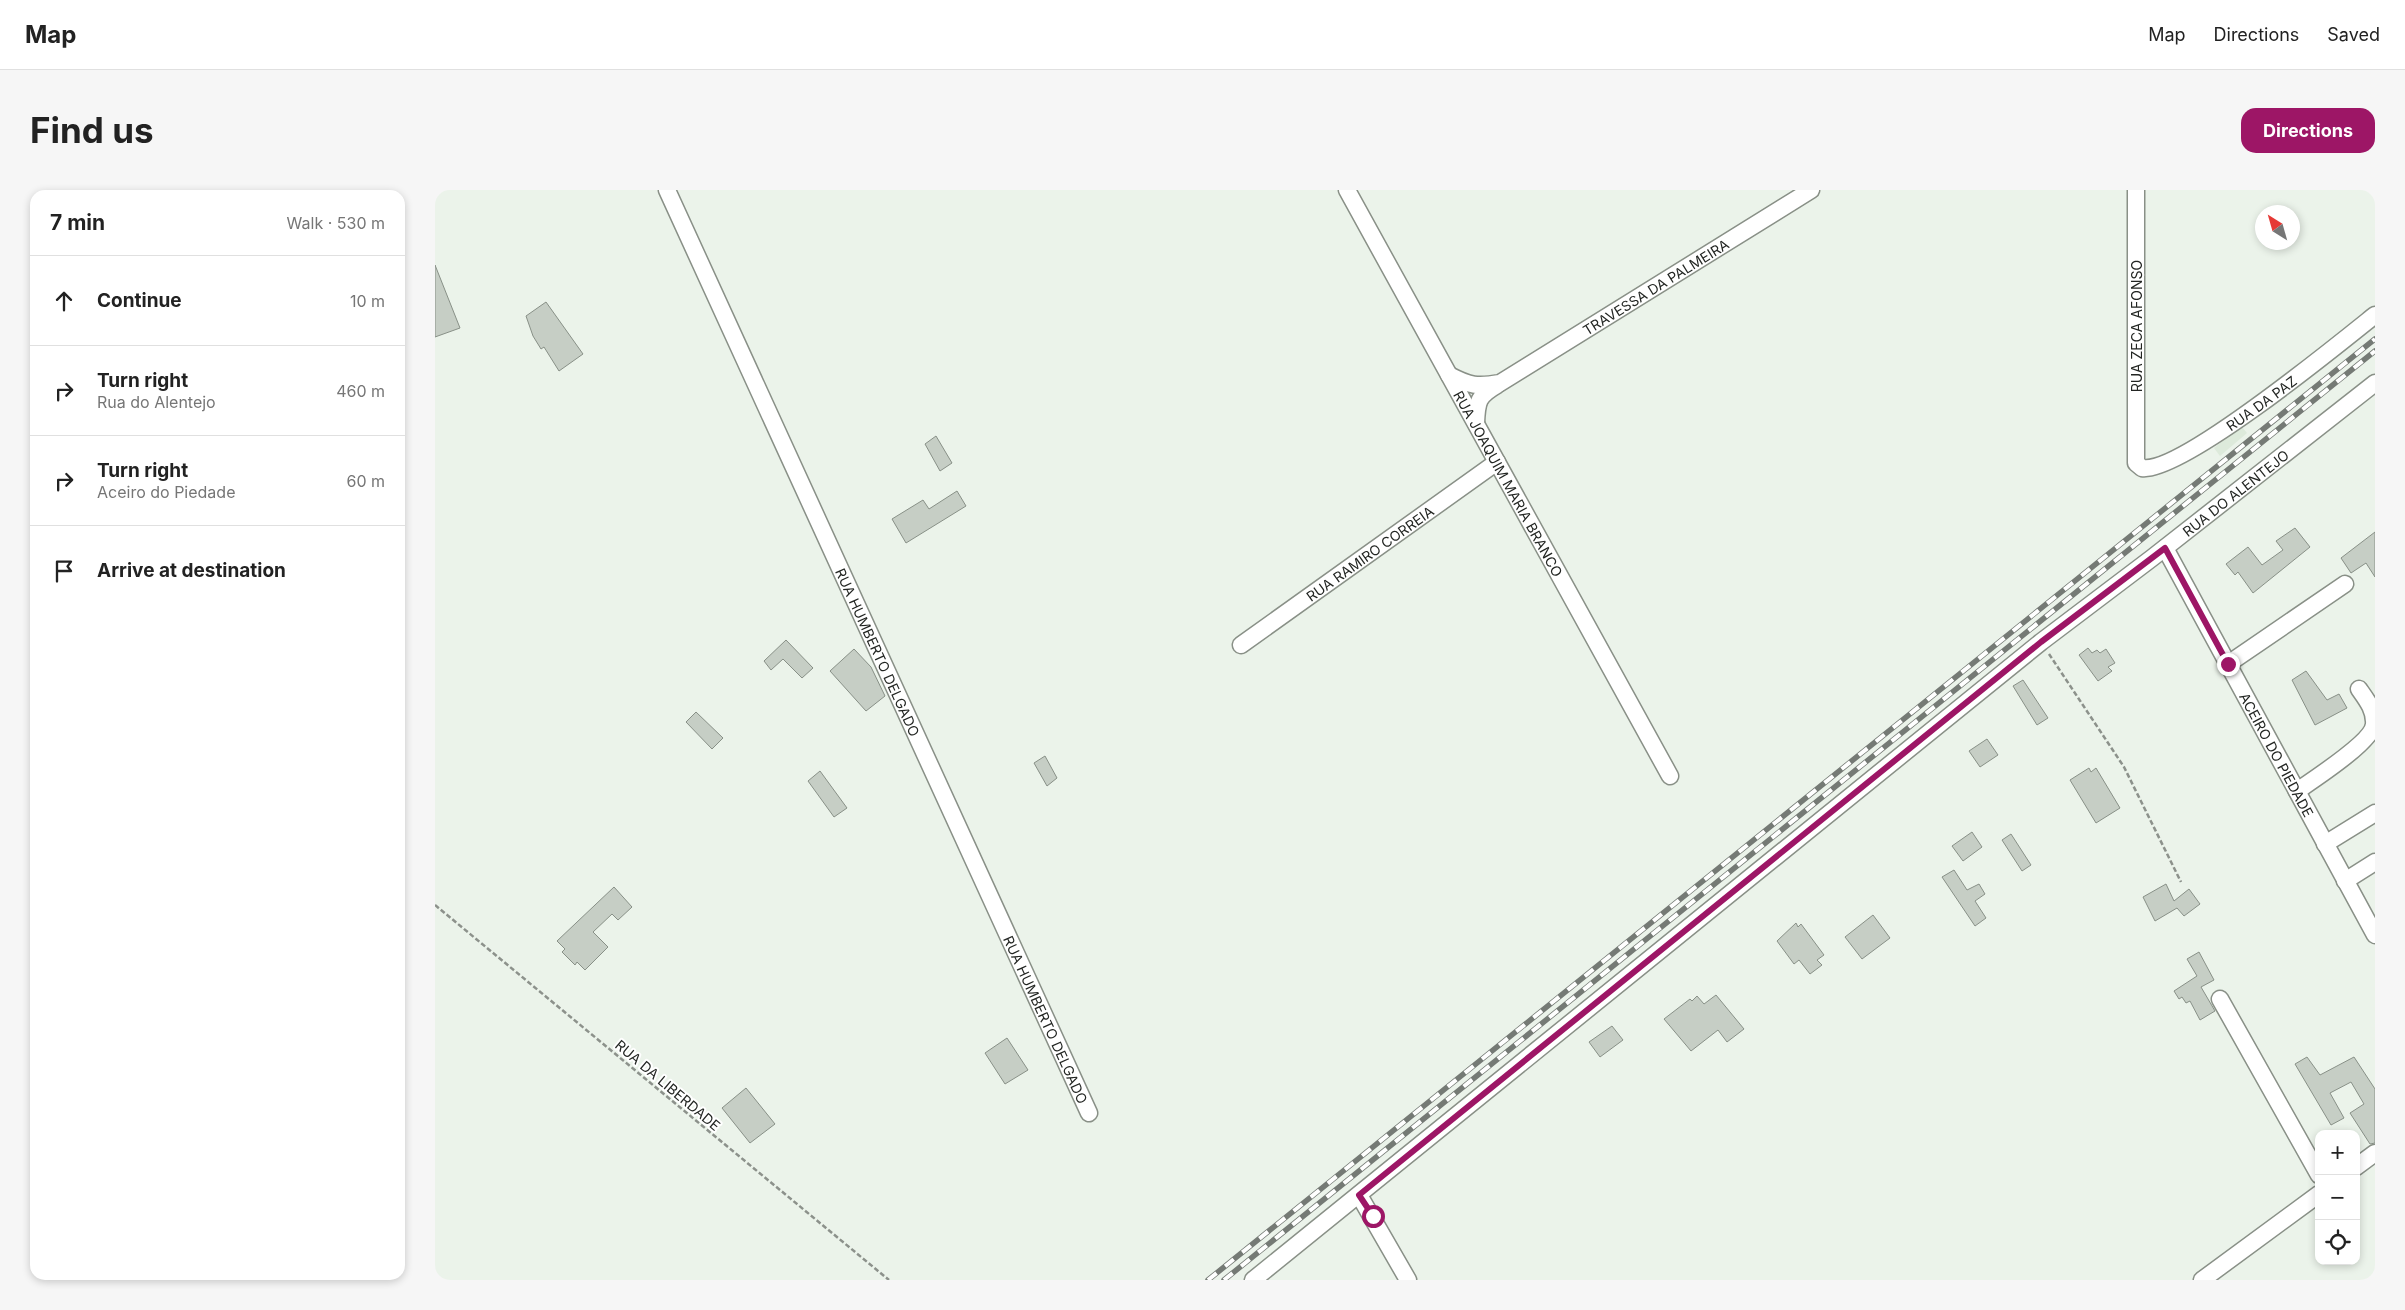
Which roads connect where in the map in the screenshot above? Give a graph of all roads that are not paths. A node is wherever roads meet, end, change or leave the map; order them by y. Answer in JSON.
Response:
{"nodes":[{"id":1,"x":667,"y":190,"type":"edge"},
{"id":2,"x":1347,"y":190,"type":"edge"},
{"id":3,"x":1811,"y":190,"type":"edge"},
{"id":4,"x":2136,"y":190,"type":"edge"},
{"id":5,"x":2375,"y":314,"type":"edge"},
{"id":6,"x":1449,"y":375,"type":"junction"},
{"id":7,"x":1500,"y":383,"type":"junction"},
{"id":8,"x":2375,"y":383,"type":"edge"},
{"id":9,"x":1476,"y":423,"type":"junction"},
{"id":10,"x":1497,"y":462,"type":"junction"},
{"id":11,"x":2136,"y":463,"type":"joint"},
{"id":12,"x":2165,"y":548,"type":"junction"},
{"id":13,"x":2345,"y":584,"type":"dead end"},
{"id":14,"x":1241,"y":645,"type":"dead end"},
{"id":15,"x":2228,"y":664,"type":"junction"},
{"id":16,"x":2359,"y":689,"type":"dead end"},
{"id":17,"x":1669,"y":776,"type":"dead end"},
{"id":18,"x":2297,"y":792,"type":"junction"},
{"id":19,"x":2375,"y":813,"type":"edge"},
{"id":20,"x":2325,"y":844,"type":"junction"},
{"id":21,"x":2375,"y":862,"type":"edge"},
{"id":22,"x":2345,"y":881,"type":"junction"},
{"id":23,"x":2375,"y":935,"type":"edge"},
{"id":24,"x":2220,"y":999,"type":"dead end"},
{"id":25,"x":1089,"y":1113,"type":"dead end"},
{"id":26,"x":2375,"y":1153,"type":"edge"},
{"id":27,"x":2360,"y":1164,"type":"edge"},
{"id":28,"x":2315,"y":1168,"type":"edge"},
{"id":29,"x":1359,"y":1195,"type":"junction"},
{"id":30,"x":2315,"y":1197,"type":"edge"},
{"id":31,"x":1253,"y":1280,"type":"edge"},
{"id":32,"x":1408,"y":1280,"type":"edge"},
{"id":33,"x":2202,"y":1280,"type":"edge"}],
"edges":[{"from":1,"to":25,"type":"street","name":"RUA HUMBERTO DELGADO"},
{"from":2,"to":6,"type":"street","name":"RUA JOAQUIM MARIA BRANCO"},
{"from":3,"to":7,"type":"street","name":"TRAVESSA DA PALMEIRA"},
{"from":4,"to":11,"type":"street","name":"RUA ZECA AFONSO"},
{"from":5,"to":11,"type":"street","name":"RUA DA PAZ"},
{"from":6,"to":7,"type":"street","name":"TRAVESSA DA PALMEIRA"},
{"from":6,"to":9,"type":"street","name":"RUA JOAQUIM MARIA BRANCO"},
{"from":7,"to":9,"type":"street","name":"TRAVESSA DA PALMEIRA"},
{"from":8,"to":12,"type":"street","name":"RUA DO ALENTEJO"},
{"from":9,"to":10,"type":"street","name":"RUA JOAQUIM MARIA BRANCO"},
{"from":10,"to":14,"type":"street","name":"RUA RAMIRO CORREIA"},
{"from":10,"to":17,"type":"street","name":"RUA JOAQUIM MARIA BRANCO"},
{"from":12,"to":15,"type":"street","name":"ACEIRO DO PIEDADE"},
{"from":12,"to":29,"type":"street","name":"RUA DO ALENTEJO"},
{"from":13,"to":15,"type":"street"},
{"from":15,"to":18,"type":"street","name":"ACEIRO DO PIEDADE"},
{"from":16,"to":18,"type":"street"},
{"from":18,"to":20,"type":"street","name":"ACEIRO DO PIEDADE"},
{"from":19,"to":20,"type":"street"},
{"from":20,"to":22,"type":"street","name":"ACEIRO DO PIEDADE"},
{"from":21,"to":22,"type":"street"},
{"from":22,"to":23,"type":"street","name":"ACEIRO DO PIEDADE"},
{"from":24,"to":28,"type":"street"},
{"from":26,"to":27,"type":"street"},
{"from":29,"to":31,"type":"street","name":"RUA DO ALENTEJO"},
{"from":29,"to":32,"type":"street"},
{"from":30,"to":33,"type":"street"}]}
